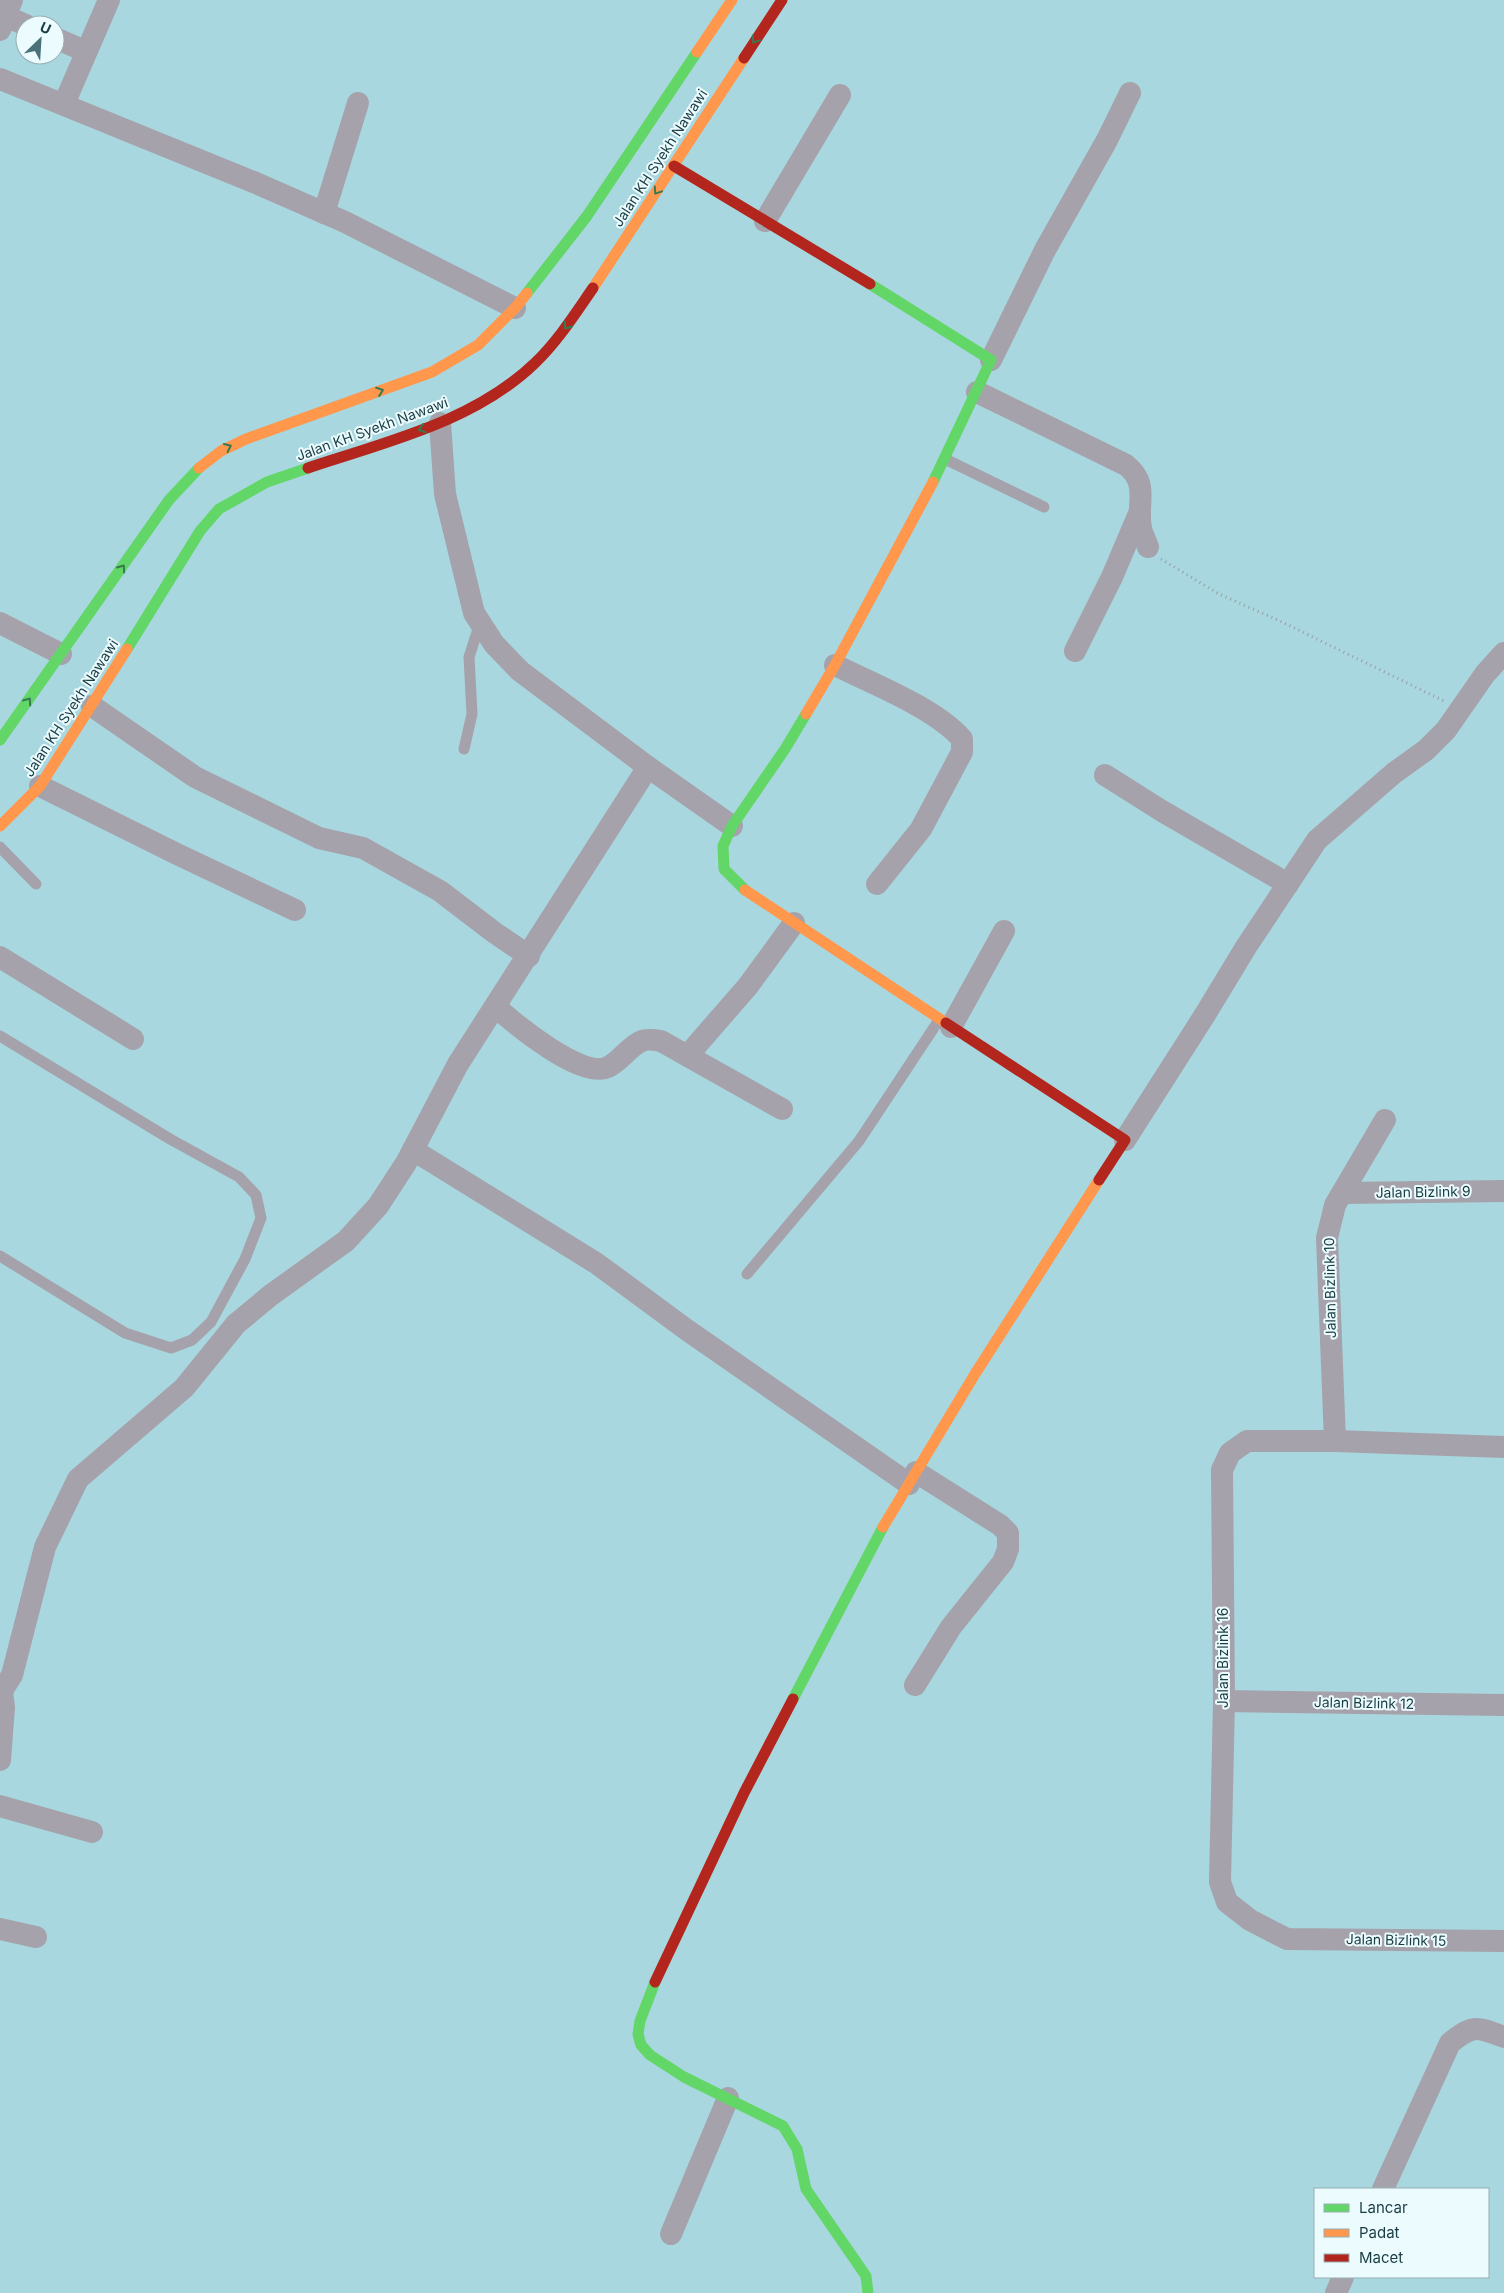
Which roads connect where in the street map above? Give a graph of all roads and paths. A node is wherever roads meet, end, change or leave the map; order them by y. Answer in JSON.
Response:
{"nodes":[{"id":1,"x":109,"y":0,"type":"edge"},
{"id":2,"x":732,"y":0,"type":"edge"},
{"id":3,"x":782,"y":0,"type":"edge"},
{"id":4,"x":65,"y":42,"type":"edge"},
{"id":5,"x":85,"y":51,"type":"junction"},
{"id":6,"x":0,"y":80,"type":"edge"},
{"id":7,"x":1130,"y":93,"type":"dead end"},
{"id":8,"x":840,"y":95,"type":"dead end"},
{"id":9,"x":358,"y":103,"type":"dead end"},
{"id":10,"x":64,"y":104,"type":"junction"},
{"id":11,"x":674,"y":166,"type":"junction"},
{"id":12,"x":324,"y":213,"type":"junction"},
{"id":13,"x":765,"y":220,"type":"junction"},
{"id":14,"x":516,"y":308,"type":"junction"},
{"id":15,"x":991,"y":360,"type":"junction"},
{"id":16,"x":977,"y":392,"type":"junction"},
{"id":17,"x":440,"y":423,"type":"junction"},
{"id":18,"x":946,"y":459,"type":"junction"},
{"id":19,"x":1044,"y":507,"type":"dead end"},
{"id":20,"x":1141,"y":509,"type":"junction"},
{"id":21,"x":1148,"y":547,"type":"joint"},
{"id":22,"x":0,"y":623,"type":"edge"},
{"id":23,"x":480,"y":623,"type":"junction"},
{"id":24,"x":1075,"y":651,"type":"dead end"},
{"id":25,"x":1504,"y":653,"type":"edge"},
{"id":26,"x":61,"y":654,"type":"junction"},
{"id":27,"x":835,"y":666,"type":"junction"},
{"id":28,"x":92,"y":706,"type":"junction"},
{"id":29,"x":1461,"y":709,"type":"junction"},
{"id":30,"x":0,"y":740,"type":"edge"},
{"id":31,"x":464,"y":749,"type":"dead end"},
{"id":32,"x":648,"y":768,"type":"junction"},
{"id":33,"x":1105,"y":775,"type":"dead end"},
{"id":34,"x":40,"y":786,"type":"junction"},
{"id":35,"x":0,"y":826,"type":"edge"},
{"id":36,"x":732,"y":826,"type":"junction"},
{"id":37,"x":0,"y":847,"type":"edge"},
{"id":38,"x":36,"y":884,"type":"dead end"},
{"id":39,"x":877,"y":884,"type":"dead end"},
{"id":40,"x":1288,"y":884,"type":"junction"},
{"id":41,"x":295,"y":910,"type":"dead end"},
{"id":42,"x":794,"y":923,"type":"junction"},
{"id":43,"x":1004,"y":931,"type":"dead end"},
{"id":44,"x":529,"y":956,"type":"junction"},
{"id":45,"x":0,"y":957,"type":"edge"},
{"id":46,"x":496,"y":1007,"type":"junction"},
{"id":47,"x":945,"y":1023,"type":"junction"},
{"id":48,"x":0,"y":1036,"type":"edge"},
{"id":49,"x":133,"y":1039,"type":"dead end"},
{"id":50,"x":688,"y":1055,"type":"junction"},
{"id":51,"x":782,"y":1109,"type":"dead end"},
{"id":52,"x":1385,"y":1120,"type":"dead end"},
{"id":53,"x":1125,"y":1140,"type":"junction"},
{"id":54,"x":413,"y":1150,"type":"junction"},
{"id":55,"x":1504,"y":1191,"type":"edge"},
{"id":56,"x":1342,"y":1193,"type":"junction"},
{"id":57,"x":0,"y":1256,"type":"edge"},
{"id":58,"x":747,"y":1274,"type":"dead end"},
{"id":59,"x":1335,"y":1441,"type":"junction"},
{"id":60,"x":1504,"y":1447,"type":"edge"},
{"id":61,"x":912,"y":1478,"type":"junction"},
{"id":62,"x":915,"y":1685,"type":"dead end"},
{"id":63,"x":1,"y":1691,"type":"edge"},
{"id":64,"x":1224,"y":1701,"type":"junction"},
{"id":65,"x":1504,"y":1704,"type":"edge"},
{"id":66,"x":0,"y":1760,"type":"edge"},
{"id":67,"x":0,"y":1806,"type":"edge"},
{"id":68,"x":92,"y":1832,"type":"dead end"},
{"id":69,"x":0,"y":1929,"type":"edge"},
{"id":70,"x":36,"y":1937,"type":"dead end"},
{"id":71,"x":1287,"y":1939,"type":"joint"},
{"id":72,"x":1504,"y":1941,"type":"edge"},
{"id":73,"x":1504,"y":2037,"type":"edge"},
{"id":74,"x":728,"y":2098,"type":"junction"},
{"id":75,"x":1383,"y":2188,"type":"edge"},
{"id":76,"x":671,"y":2234,"type":"dead end"},
{"id":77,"x":1343,"y":2278,"type":"edge"},
{"id":78,"x":868,"y":2293,"type":"edge"},
{"id":79,"x":1336,"y":2293,"type":"edge"}],
"edges":[{"from":1,"to":5,"type":"street"},
{"from":2,"to":14,"type":"street","name":"Jalan KH Syekh Nawawi"},
{"from":3,"to":11,"type":"street","name":"Jalan KH Syekh Nawawi","one_way":true},
{"from":4,"to":5,"type":"street"},
{"from":5,"to":10,"type":"street"},
{"from":6,"to":10,"type":"street"},
{"from":7,"to":15,"type":"street"},
{"from":8,"to":13,"type":"street"},
{"from":9,"to":12,"type":"street"},
{"from":10,"to":12,"type":"street"},
{"from":11,"to":13,"type":"street"},
{"from":11,"to":17,"type":"street","name":"Jalan KH Syekh Nawawi","one_way":true},
{"from":12,"to":14,"type":"street"},
{"from":13,"to":15,"type":"street"},
{"from":26,"to":14,"type":"street","name":"Jalan KH Syekh Nawawi","one_way":true},
{"from":15,"to":16,"type":"street"},
{"from":16,"to":18,"type":"street"},
{"from":16,"to":20,"type":"street"},
{"from":17,"to":23,"type":"street"},
{"from":17,"to":28,"type":"street","name":"Jalan KH Syekh Nawawi","one_way":true},
{"from":18,"to":19,"type":"lane"},
{"from":18,"to":27,"type":"street"},
{"from":20,"to":21,"type":"street"},
{"from":20,"to":24,"type":"street"},
{"from":21,"to":29,"type":"path"},
{"from":22,"to":26,"type":"street"},
{"from":23,"to":31,"type":"lane"},
{"from":23,"to":32,"type":"street"},
{"from":25,"to":29,"type":"street"},
{"from":30,"to":26,"type":"street","name":"Jalan KH Syekh Nawawi","one_way":true},
{"from":27,"to":36,"type":"street"},
{"from":27,"to":39,"type":"street"},
{"from":28,"to":34,"type":"street","name":"Jalan KH Syekh Nawawi"},
{"from":28,"to":44,"type":"street"},
{"from":29,"to":40,"type":"street"},
{"from":32,"to":36,"type":"street"},
{"from":32,"to":44,"type":"street"},
{"from":33,"to":40,"type":"street"},
{"from":34,"to":35,"type":"street","name":"Jalan KH Syekh Nawawi"},
{"from":34,"to":41,"type":"street"},
{"from":36,"to":42,"type":"street"},
{"from":37,"to":38,"type":"lane"},
{"from":40,"to":53,"type":"street"},
{"from":42,"to":47,"type":"street"},
{"from":42,"to":50,"type":"street"},
{"from":43,"to":47,"type":"street"},
{"from":44,"to":46,"type":"street"},
{"from":45,"to":49,"type":"street"},
{"from":46,"to":50,"type":"street"},
{"from":46,"to":54,"type":"street"},
{"from":47,"to":53,"type":"street"},
{"from":47,"to":58,"type":"lane"},
{"from":48,"to":57,"type":"lane"},
{"from":50,"to":51,"type":"street"},
{"from":52,"to":56,"type":"street","name":"Jalan Bizlink 10"},
{"from":53,"to":61,"type":"street"},
{"from":54,"to":61,"type":"street"},
{"from":54,"to":63,"type":"street"},
{"from":55,"to":56,"type":"street","name":"Jalan Bizlink 9"},
{"from":56,"to":59,"type":"street","name":"Jalan Bizlink 10"},
{"from":59,"to":60,"type":"street","name":"Jalan Bizlink 16"},
{"from":59,"to":64,"type":"street","name":"Jalan Bizlink 16"},
{"from":61,"to":62,"type":"street"},
{"from":61,"to":74,"type":"street"},
{"from":63,"to":66,"type":"street"},
{"from":64,"to":65,"type":"street","name":"Jalan Bizlink 12"},
{"from":64,"to":71,"type":"street","name":"Jalan Bizlink 16"},
{"from":67,"to":68,"type":"street"},
{"from":69,"to":70,"type":"street"},
{"from":71,"to":72,"type":"street","name":"Jalan Bizlink 15"},
{"from":73,"to":75,"type":"street"},
{"from":74,"to":76,"type":"street"},
{"from":74,"to":78,"type":"street"},
{"from":77,"to":79,"type":"street"}]}
